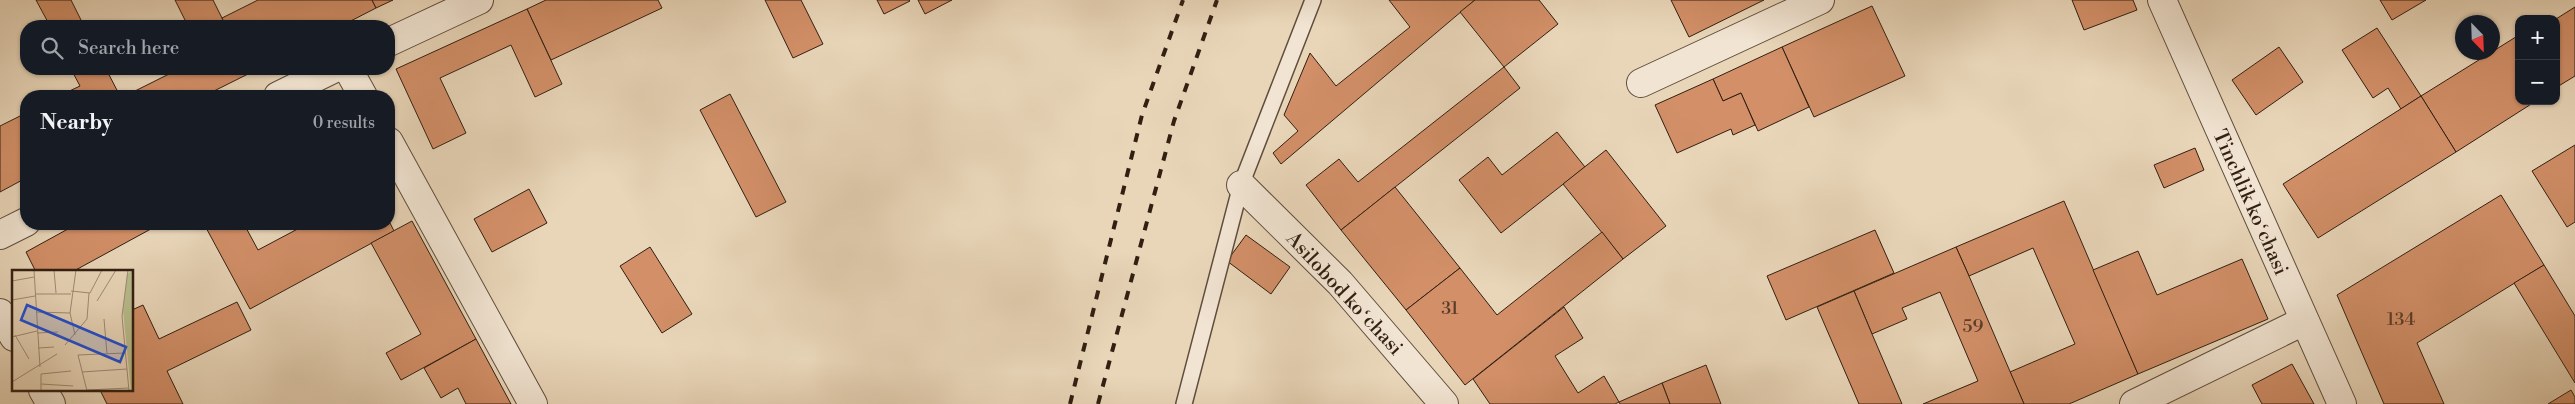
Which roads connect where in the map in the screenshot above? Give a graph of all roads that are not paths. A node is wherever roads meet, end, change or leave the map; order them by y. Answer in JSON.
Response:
{"nodes":[{"id":1,"x":478,"y":0,"type":"edge"},
{"id":2,"x":1313,"y":0,"type":"edge"},
{"id":3,"x":1820,"y":0,"type":"edge"},
{"id":4,"x":2162,"y":0,"type":"edge"},
{"id":5,"x":395,"y":39,"type":"edge"},
{"id":6,"x":321,"y":75,"type":"edge"},
{"id":7,"x":351,"y":75,"type":"edge"},
{"id":8,"x":1641,"y":83,"type":"dead end"},
{"id":9,"x":290,"y":90,"type":"edge"},
{"id":10,"x":360,"y":90,"type":"edge"},
{"id":11,"x":395,"y":153,"type":"edge"},
{"id":12,"x":1241,"y":185,"type":"junction"},
{"id":13,"x":20,"y":225,"type":"edge"},
{"id":14,"x":0,"y":235,"type":"edge"},
{"id":15,"x":0,"y":313,"type":"edge"},
{"id":16,"x":2304,"y":321,"type":"junction"},
{"id":17,"x":12,"y":334,"type":"edge"},
{"id":18,"x":44,"y":392,"type":"edge"},
{"id":19,"x":51,"y":404,"type":"edge"},
{"id":20,"x":533,"y":404,"type":"edge"},
{"id":21,"x":1184,"y":404,"type":"edge"},
{"id":22,"x":1444,"y":404,"type":"edge"},
{"id":23,"x":2134,"y":404,"type":"edge"},
{"id":24,"x":2342,"y":404,"type":"edge"}],
"edges":[{"from":1,"to":5,"type":"street"},
{"from":2,"to":12,"type":"lane"},
{"from":3,"to":8,"type":"street"},
{"from":4,"to":16,"type":"street","name":"Tinchlik koʻchasi"},
{"from":6,"to":9,"type":"street"},
{"from":7,"to":10,"type":"street"},
{"from":11,"to":20,"type":"street"},
{"from":12,"to":21,"type":"lane"},
{"from":12,"to":22,"type":"street","name":"Asilobod koʻchasi"},
{"from":13,"to":14,"type":"street"},
{"from":15,"to":17,"type":"street"},
{"from":16,"to":23,"type":"street"},
{"from":16,"to":24,"type":"street","name":"Tinchlik koʻchasi"},
{"from":18,"to":19,"type":"street"}]}
